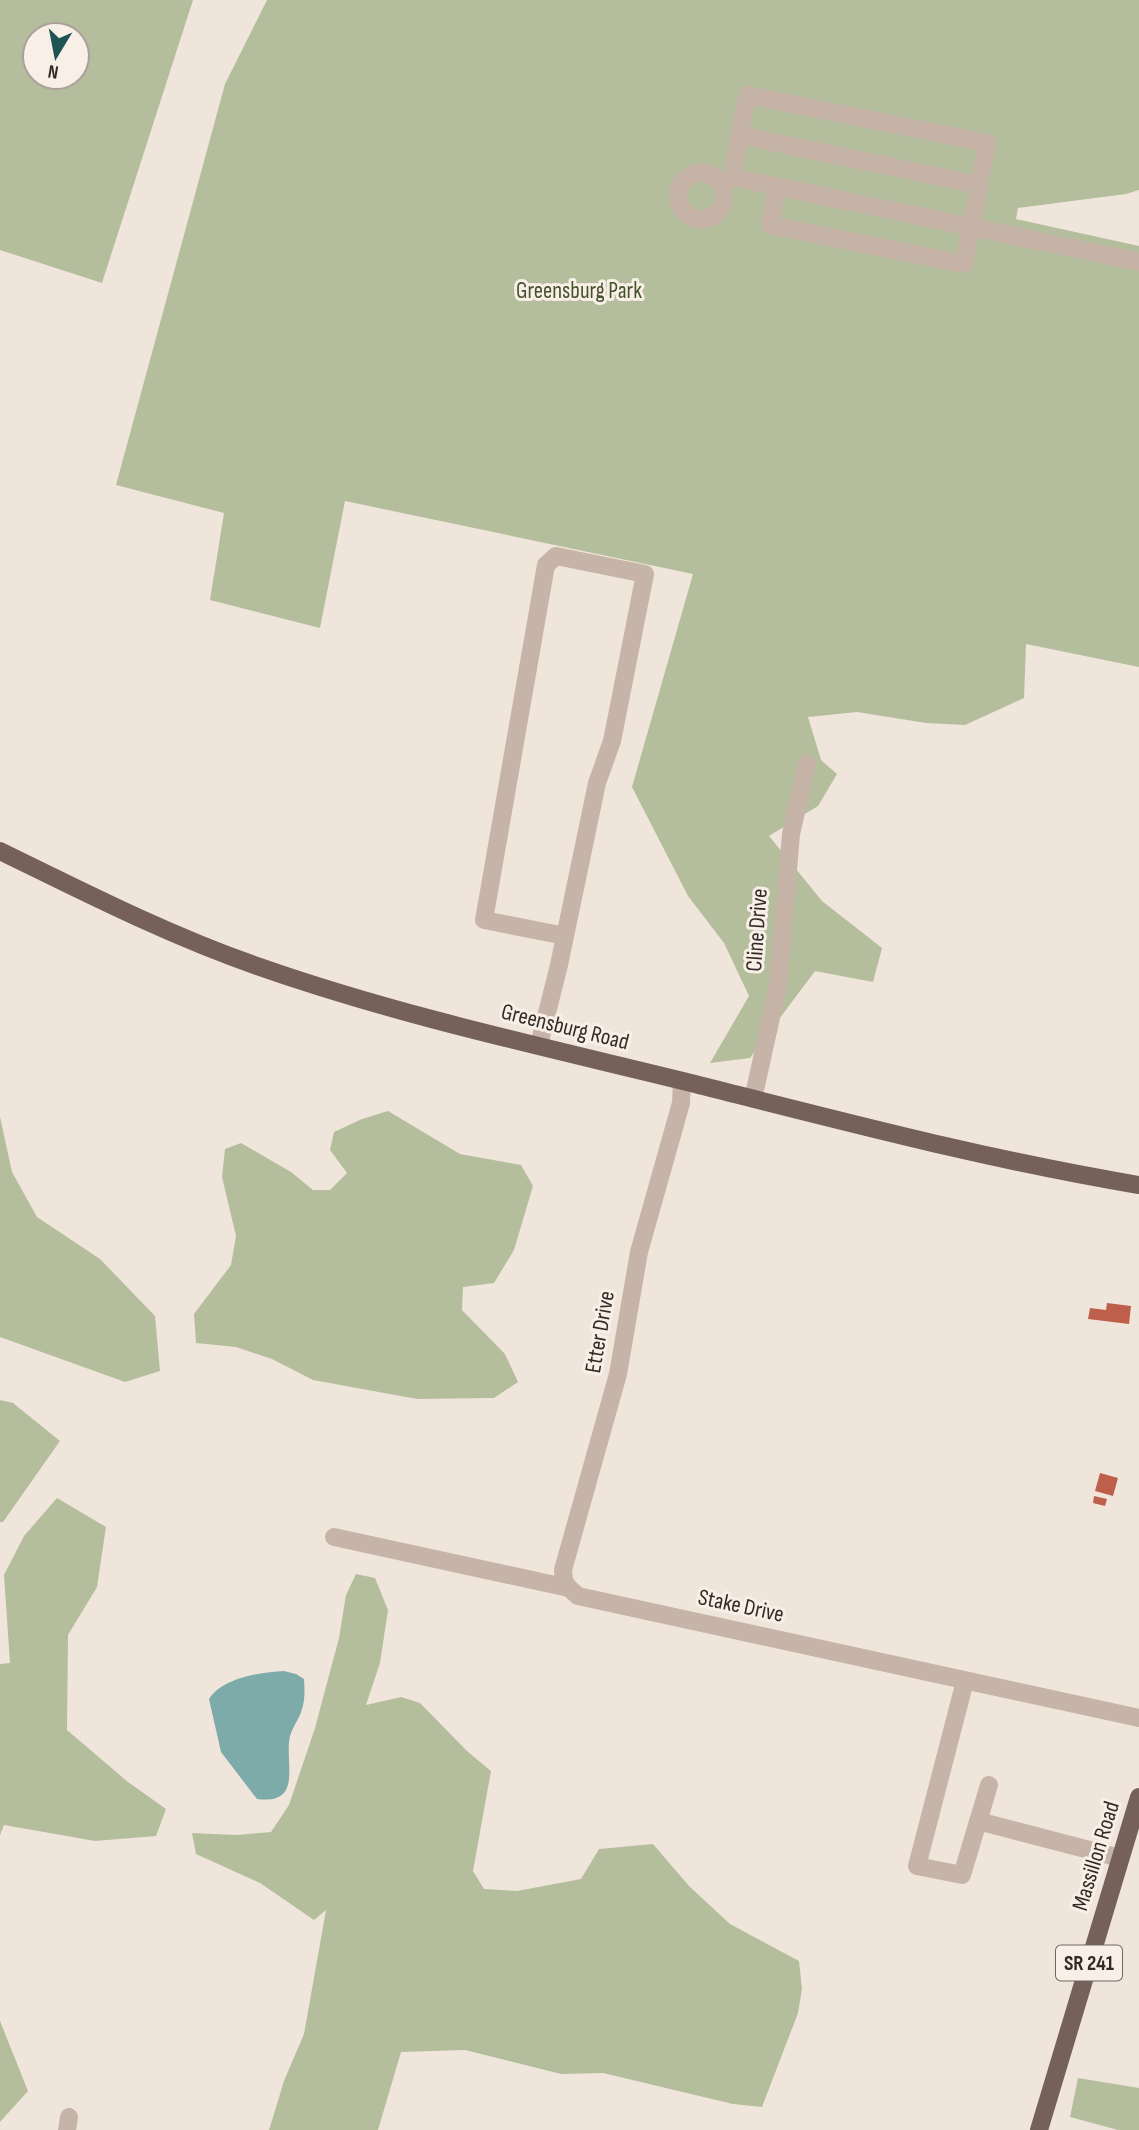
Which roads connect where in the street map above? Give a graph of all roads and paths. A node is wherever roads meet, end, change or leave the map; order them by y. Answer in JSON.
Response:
{"nodes":[{"id":1,"x":739,"y":135,"type":"junction"},
{"id":2,"x":979,"y":185,"type":"junction"},
{"id":3,"x":777,"y":186,"type":"junction"},
{"id":4,"x":972,"y":227,"type":"junction"},
{"id":5,"x":1139,"y":262,"type":"edge"},
{"id":6,"x":807,"y":764,"type":"dead end"},
{"id":7,"x":0,"y":851,"type":"edge"},
{"id":8,"x":565,"y":936,"type":"junction"},
{"id":9,"x":539,"y":1045,"type":"junction"},
{"id":10,"x":682,"y":1081,"type":"junction"},
{"id":11,"x":753,"y":1099,"type":"junction"},
{"id":12,"x":1139,"y":1185,"type":"edge"},
{"id":13,"x":334,"y":1537,"type":"dead end"},
{"id":14,"x":569,"y":1588,"type":"junction"},
{"id":15,"x":965,"y":1681,"type":"junction"},
{"id":16,"x":1139,"y":1718,"type":"edge"},
{"id":17,"x":989,"y":1785,"type":"dead end"},
{"id":18,"x":1139,"y":1797,"type":"edge"},
{"id":19,"x":978,"y":1821,"type":"junction"},
{"id":20,"x":1120,"y":1858,"type":"junction"},
{"id":21,"x":1039,"y":2130,"type":"edge"}],
"edges":[{"from":1,"to":2,"type":"street"},
{"from":1,"to":2,"type":"street"},
{"from":1,"to":3,"type":"street"},
{"from":2,"to":4,"type":"street"},
{"from":3,"to":4,"type":"street"},
{"from":3,"to":4,"type":"street"},
{"from":4,"to":5,"type":"street"},
{"from":6,"to":11,"type":"street","name":"Cline Drive"},
{"from":7,"to":9,"type":"main road","name":"Greensburg Road"},
{"from":8,"to":8,"type":"street"},
{"from":8,"to":9,"type":"street"},
{"from":9,"to":10,"type":"main road","name":"Greensburg Road"},
{"from":10,"to":11,"type":"main road","name":"Greensburg Road"},
{"from":10,"to":14,"type":"street","name":"Etter Drive"},
{"from":11,"to":12,"type":"main road","name":"Greensburg Road"},
{"from":13,"to":14,"type":"street","name":"Stake Drive"},
{"from":14,"to":15,"type":"street","name":"Stake Drive"},
{"from":15,"to":16,"type":"street","name":"Stake Drive"},
{"from":15,"to":19,"type":"street"},
{"from":17,"to":19,"type":"street"},
{"from":18,"to":20,"type":"main road","name":"Massillon Road","number":"SR 241"},
{"from":19,"to":20,"type":"street"},
{"from":20,"to":21,"type":"main road","name":"Massillon Road","number":"SR 241"}]}
